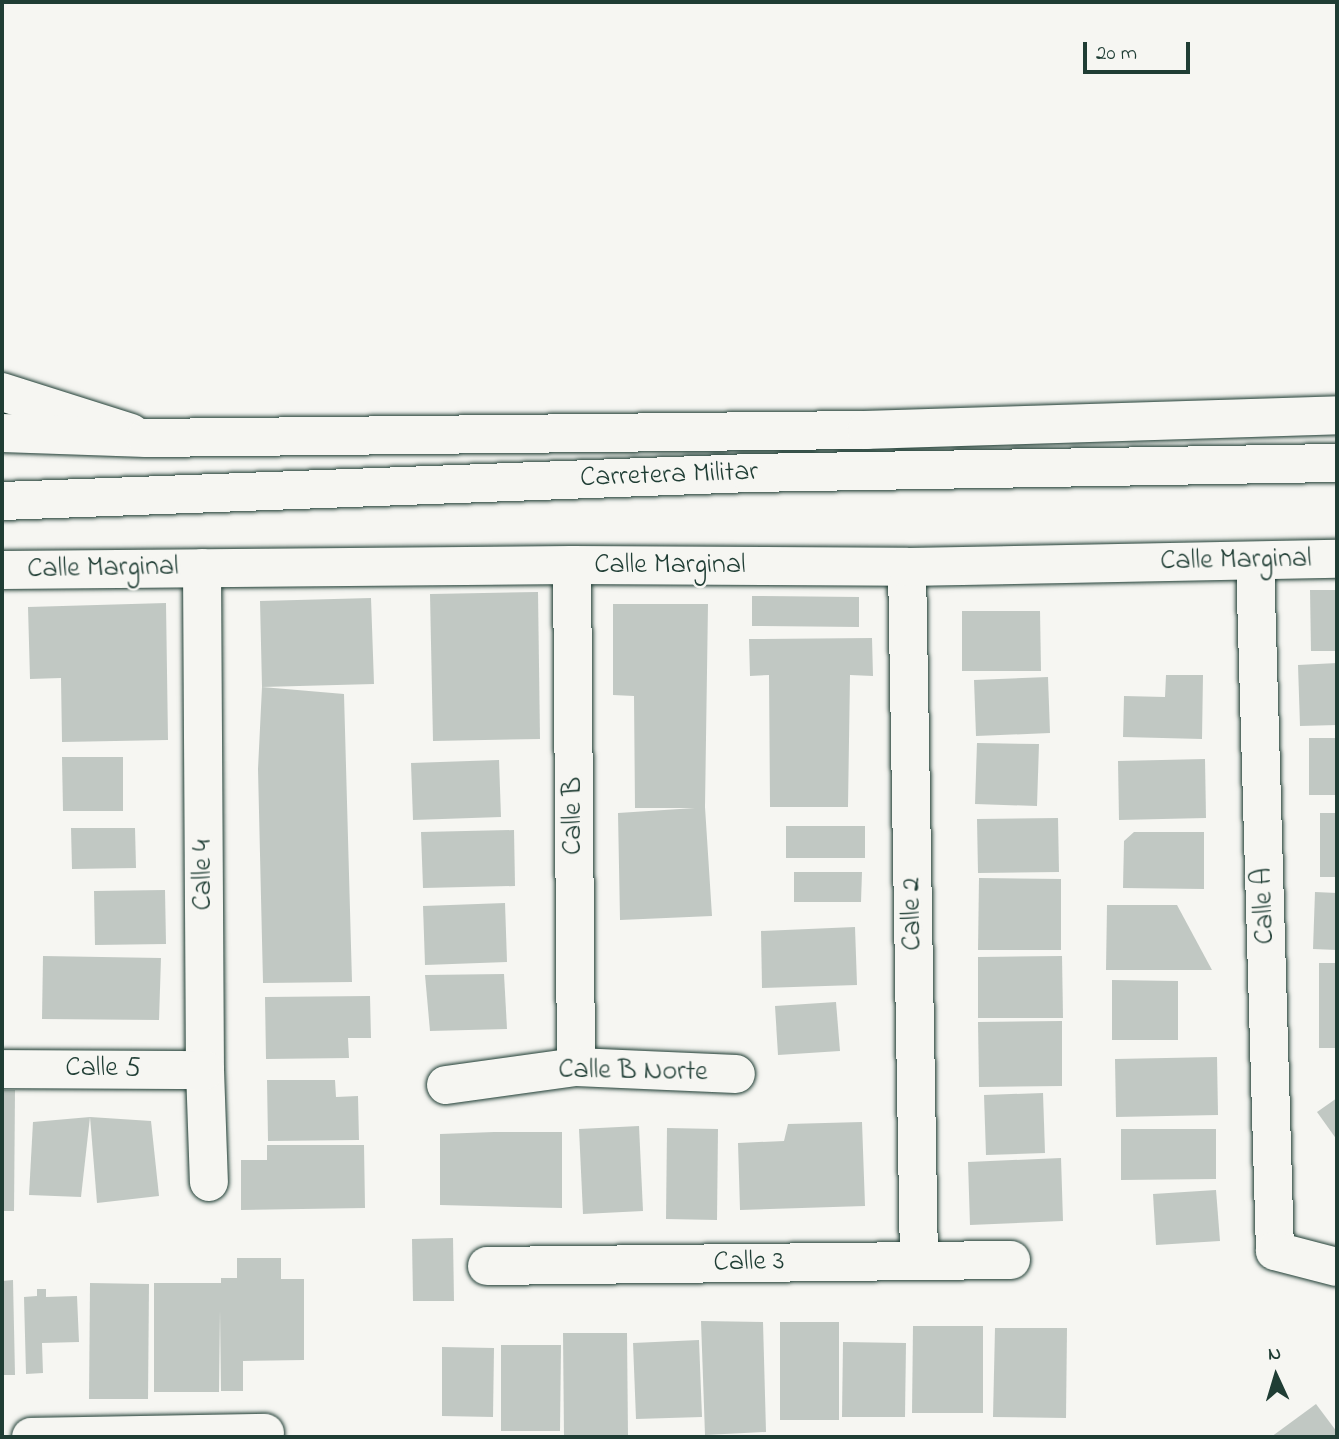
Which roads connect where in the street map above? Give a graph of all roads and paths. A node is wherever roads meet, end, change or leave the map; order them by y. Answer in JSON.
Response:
{"nodes":[{"id":1,"x":2,"y":392,"type":"edge"},
{"id":2,"x":1337,"y":415,"type":"edge"},
{"id":3,"x":2,"y":433,"type":"edge"},
{"id":4,"x":146,"y":438,"type":"junction"},
{"id":5,"x":1337,"y":463,"type":"edge"},
{"id":6,"x":2,"y":501,"type":"edge"},
{"id":7,"x":1337,"y":559,"type":"edge"},
{"id":8,"x":1255,"y":561,"type":"junction"},
{"id":9,"x":572,"y":565,"type":"junction"},
{"id":10,"x":907,"y":567,"type":"junction"},
{"id":11,"x":202,"y":568,"type":"junction"},
{"id":12,"x":2,"y":570,"type":"edge"},
{"id":13,"x":576,"y":1067,"type":"junction"},
{"id":14,"x":2,"y":1069,"type":"edge"},
{"id":15,"x":205,"y":1070,"type":"junction"},
{"id":16,"x":736,"y":1074,"type":"dead end"},
{"id":17,"x":446,"y":1085,"type":"dead end"},
{"id":18,"x":209,"y":1182,"type":"dead end"},
{"id":19,"x":1011,"y":1260,"type":"dead end"},
{"id":20,"x":919,"y":1261,"type":"junction"},
{"id":21,"x":487,"y":1266,"type":"dead end"},
{"id":22,"x":1337,"y":1267,"type":"edge"},
{"id":23,"x":265,"y":1433,"type":"dead end"},
{"id":24,"x":177,"y":1436,"type":"edge"},
{"id":25,"x":31,"y":1437,"type":"edge"}],
"edges":[{"from":1,"to":4,"type":"street"},
{"from":2,"to":4,"type":"street","name":"Carretera Militar"},
{"from":3,"to":4,"type":"street","name":"Carretera Militar"},
{"from":5,"to":6,"type":"street","name":"Carretera Militar"},
{"from":7,"to":8,"type":"street","name":"Calle Marginal"},
{"from":8,"to":10,"type":"street","name":"Calle Marginal"},
{"from":8,"to":22,"type":"street","name":"Calle A"},
{"from":9,"to":10,"type":"street","name":"Calle Marginal"},
{"from":9,"to":11,"type":"street","name":"Calle Marginal"},
{"from":9,"to":13,"type":"street","name":"Calle B"},
{"from":10,"to":20,"type":"street","name":"Calle 2"},
{"from":11,"to":12,"type":"street","name":"Calle Marginal"},
{"from":11,"to":15,"type":"street","name":"Calle 4"},
{"from":13,"to":16,"type":"street","name":"Calle B Norte"},
{"from":13,"to":17,"type":"street","name":"Calle B Norte"},
{"from":14,"to":15,"type":"street","name":"Calle 5"},
{"from":15,"to":18,"type":"street","name":"Calle 4"},
{"from":19,"to":20,"type":"street","name":"Calle 3"},
{"from":20,"to":21,"type":"street","name":"Calle 3"},
{"from":23,"to":24,"type":"street"},
{"from":24,"to":25,"type":"street"}]}
